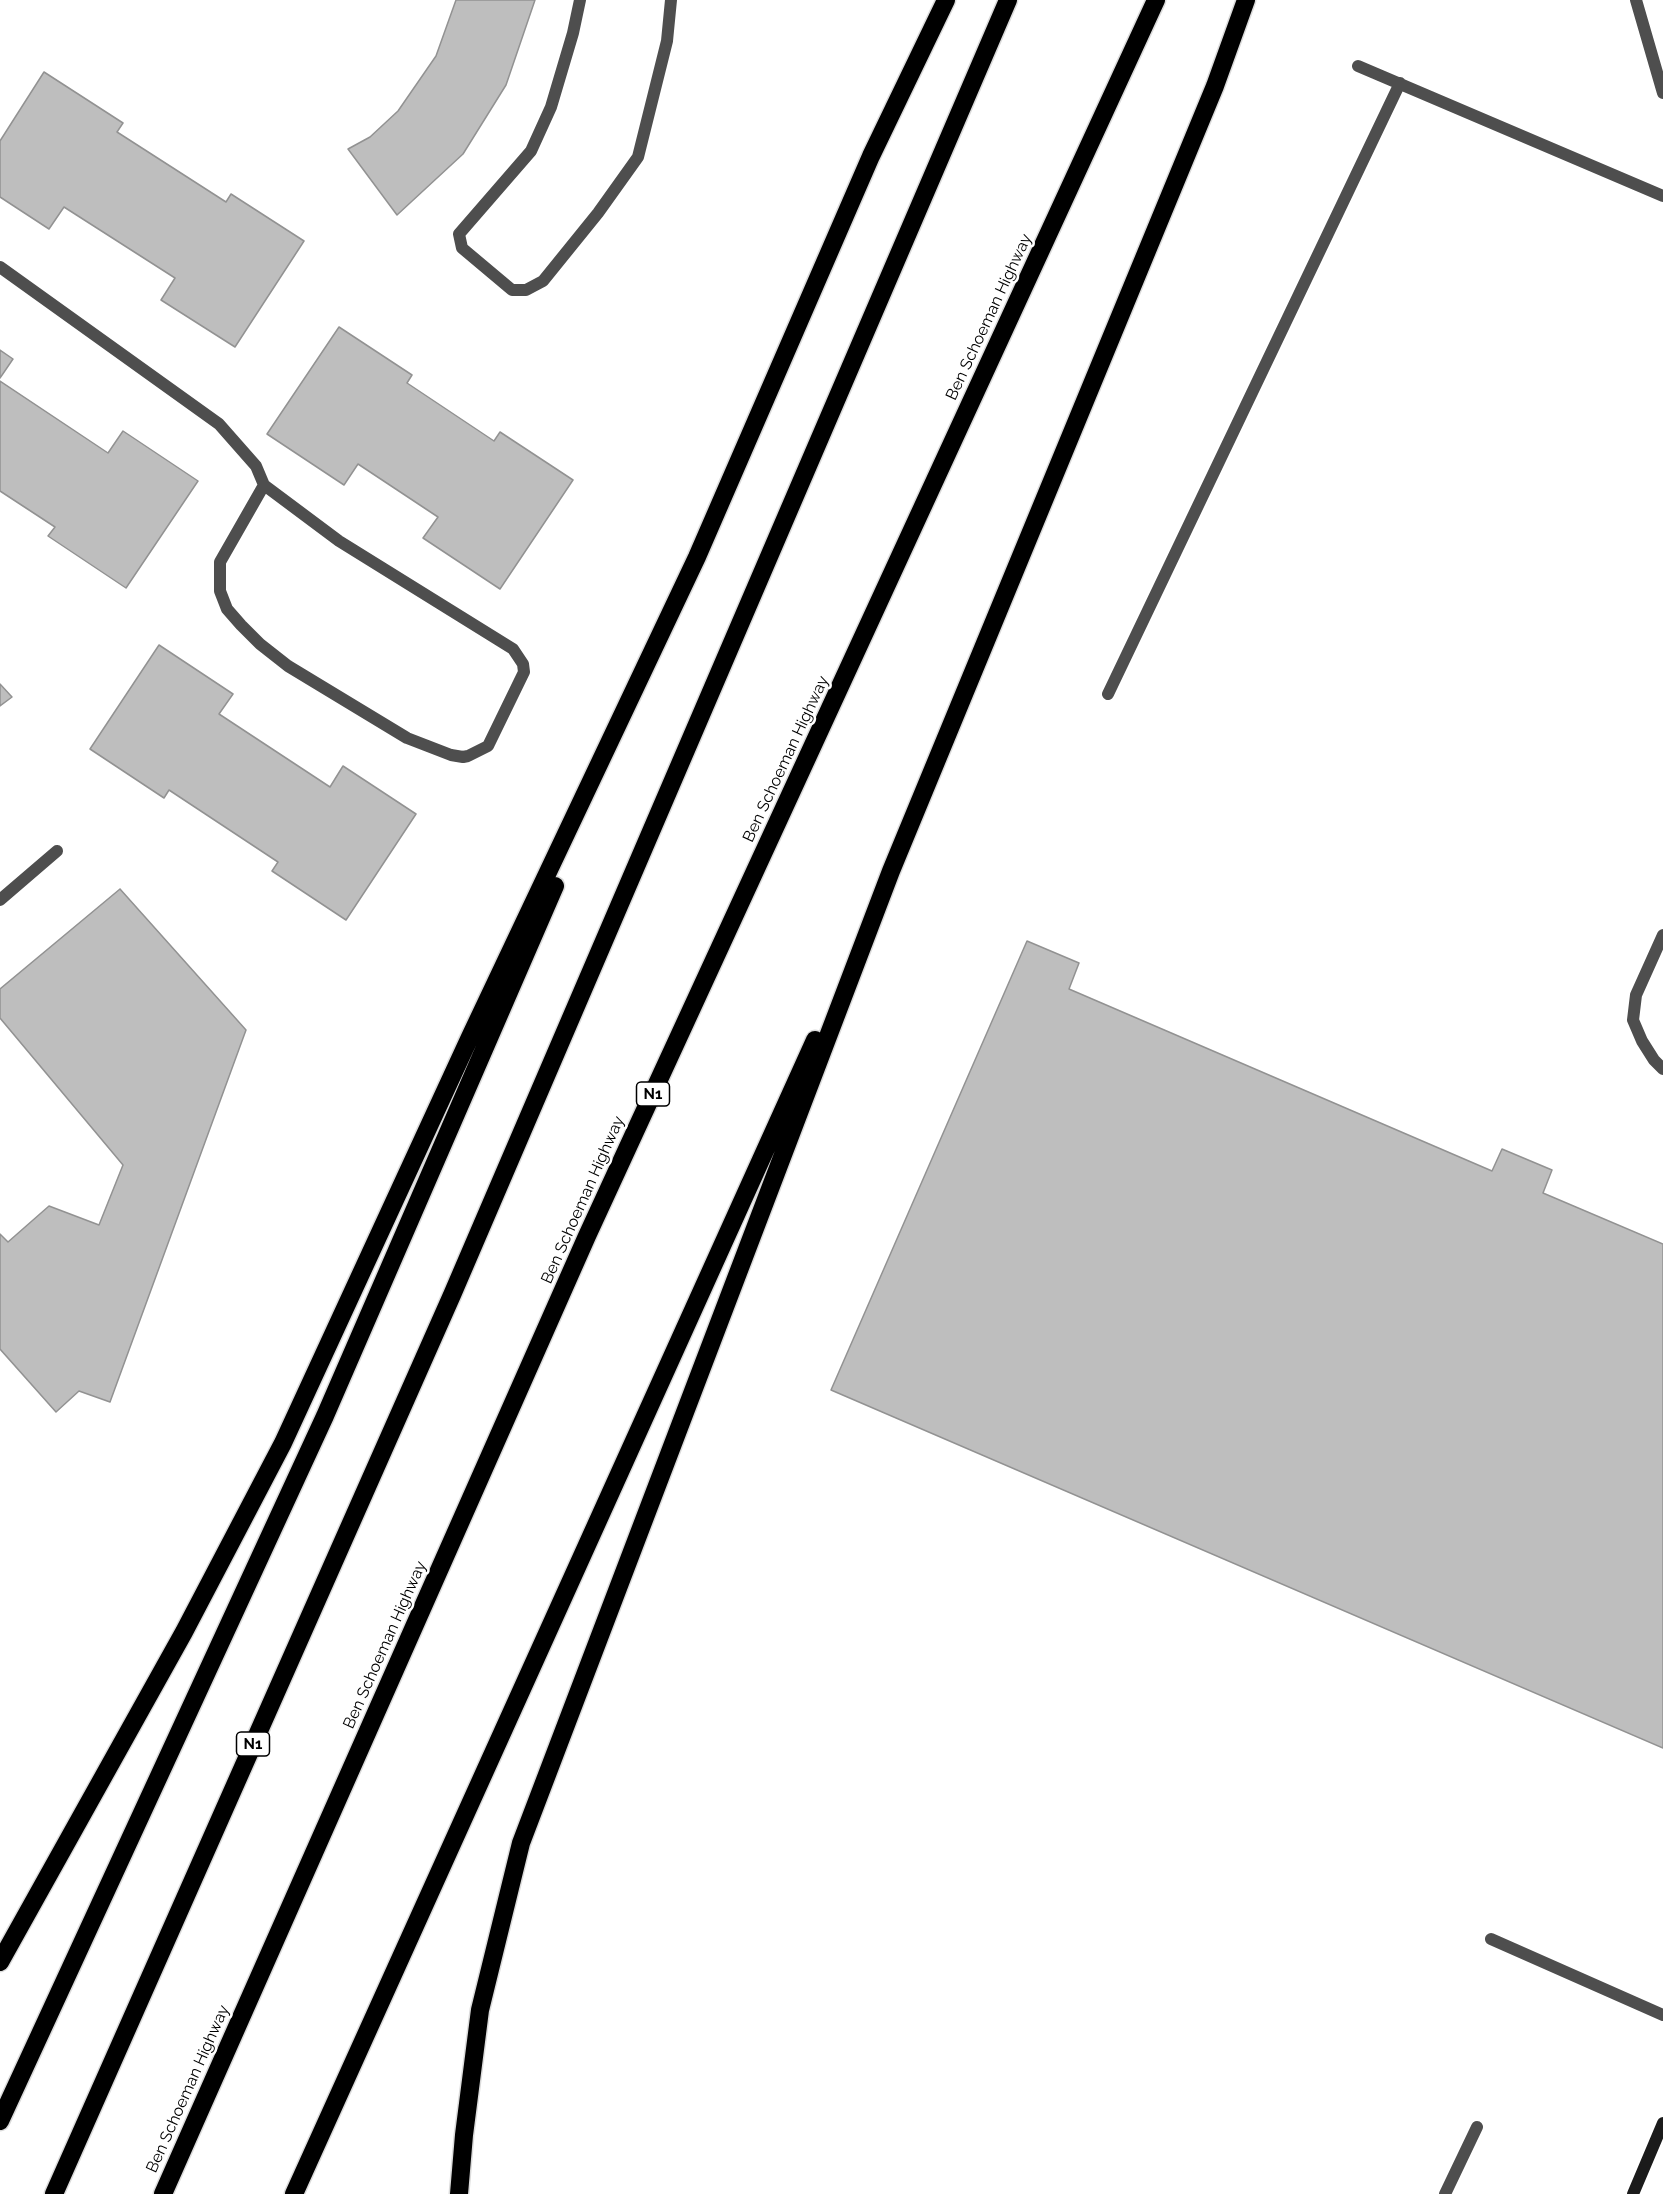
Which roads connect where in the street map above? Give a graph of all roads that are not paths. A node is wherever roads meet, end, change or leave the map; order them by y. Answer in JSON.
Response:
{"nodes":[{"id":1,"x":580,"y":0,"type":"edge"},
{"id":2,"x":671,"y":0,"type":"edge"},
{"id":3,"x":946,"y":0,"type":"edge"},
{"id":4,"x":1008,"y":0,"type":"edge"},
{"id":5,"x":1156,"y":0,"type":"edge"},
{"id":6,"x":1246,"y":0,"type":"edge"},
{"id":7,"x":1636,"y":0,"type":"edge"},
{"id":8,"x":1358,"y":66,"type":"dead end"},
{"id":9,"x":1400,"y":83,"type":"junction"},
{"id":10,"x":1663,"y":93,"type":"edge"},
{"id":11,"x":1663,"y":196,"type":"edge"},
{"id":12,"x":0,"y":267,"type":"edge"},
{"id":13,"x":264,"y":485,"type":"junction"},
{"id":14,"x":697,"y":557,"type":"junction"},
{"id":15,"x":1108,"y":694,"type":"dead end"},
{"id":16,"x":57,"y":851,"type":"dead end"},
{"id":17,"x":891,"y":871,"type":"junction"},
{"id":18,"x":0,"y":900,"type":"edge"},
{"id":19,"x":1663,"y":936,"type":"edge"},
{"id":20,"x":1663,"y":1069,"type":"edge"},
{"id":21,"x":1491,"y":1940,"type":"dead end"},
{"id":22,"x":0,"y":1962,"type":"edge"},
{"id":23,"x":1663,"y":2015,"type":"edge"},
{"id":24,"x":0,"y":2121,"type":"edge"},
{"id":25,"x":1663,"y":2123,"type":"edge"},
{"id":26,"x":1477,"y":2127,"type":"dead end"},
{"id":27,"x":54,"y":2194,"type":"edge"},
{"id":28,"x":163,"y":2194,"type":"edge"},
{"id":29,"x":294,"y":2194,"type":"edge"},
{"id":30,"x":459,"y":2194,"type":"edge"},
{"id":31,"x":1445,"y":2194,"type":"edge"},
{"id":32,"x":1633,"y":2194,"type":"edge"}],
"edges":[{"from":1,"to":2,"type":"street"},
{"from":3,"to":14,"type":"highway"},
{"from":4,"to":27,"type":"highway","number":"N1"},
{"from":5,"to":28,"type":"highway","name":"Ben Schoeman Highway","number":"N1"},
{"from":6,"to":17,"type":"highway"},
{"from":7,"to":10,"type":"street"},
{"from":8,"to":9,"type":"street"},
{"from":9,"to":11,"type":"street"},
{"from":9,"to":15,"type":"street"},
{"from":12,"to":13,"type":"street"},
{"from":13,"to":13,"type":"street"},
{"from":14,"to":22,"type":"highway"},
{"from":14,"to":24,"type":"highway"},
{"from":16,"to":18,"type":"street"},
{"from":17,"to":29,"type":"highway"},
{"from":17,"to":30,"type":"highway"},
{"from":19,"to":20,"type":"street"},
{"from":21,"to":23,"type":"street"},
{"from":25,"to":32,"type":"main road"},
{"from":26,"to":31,"type":"street"}]}
